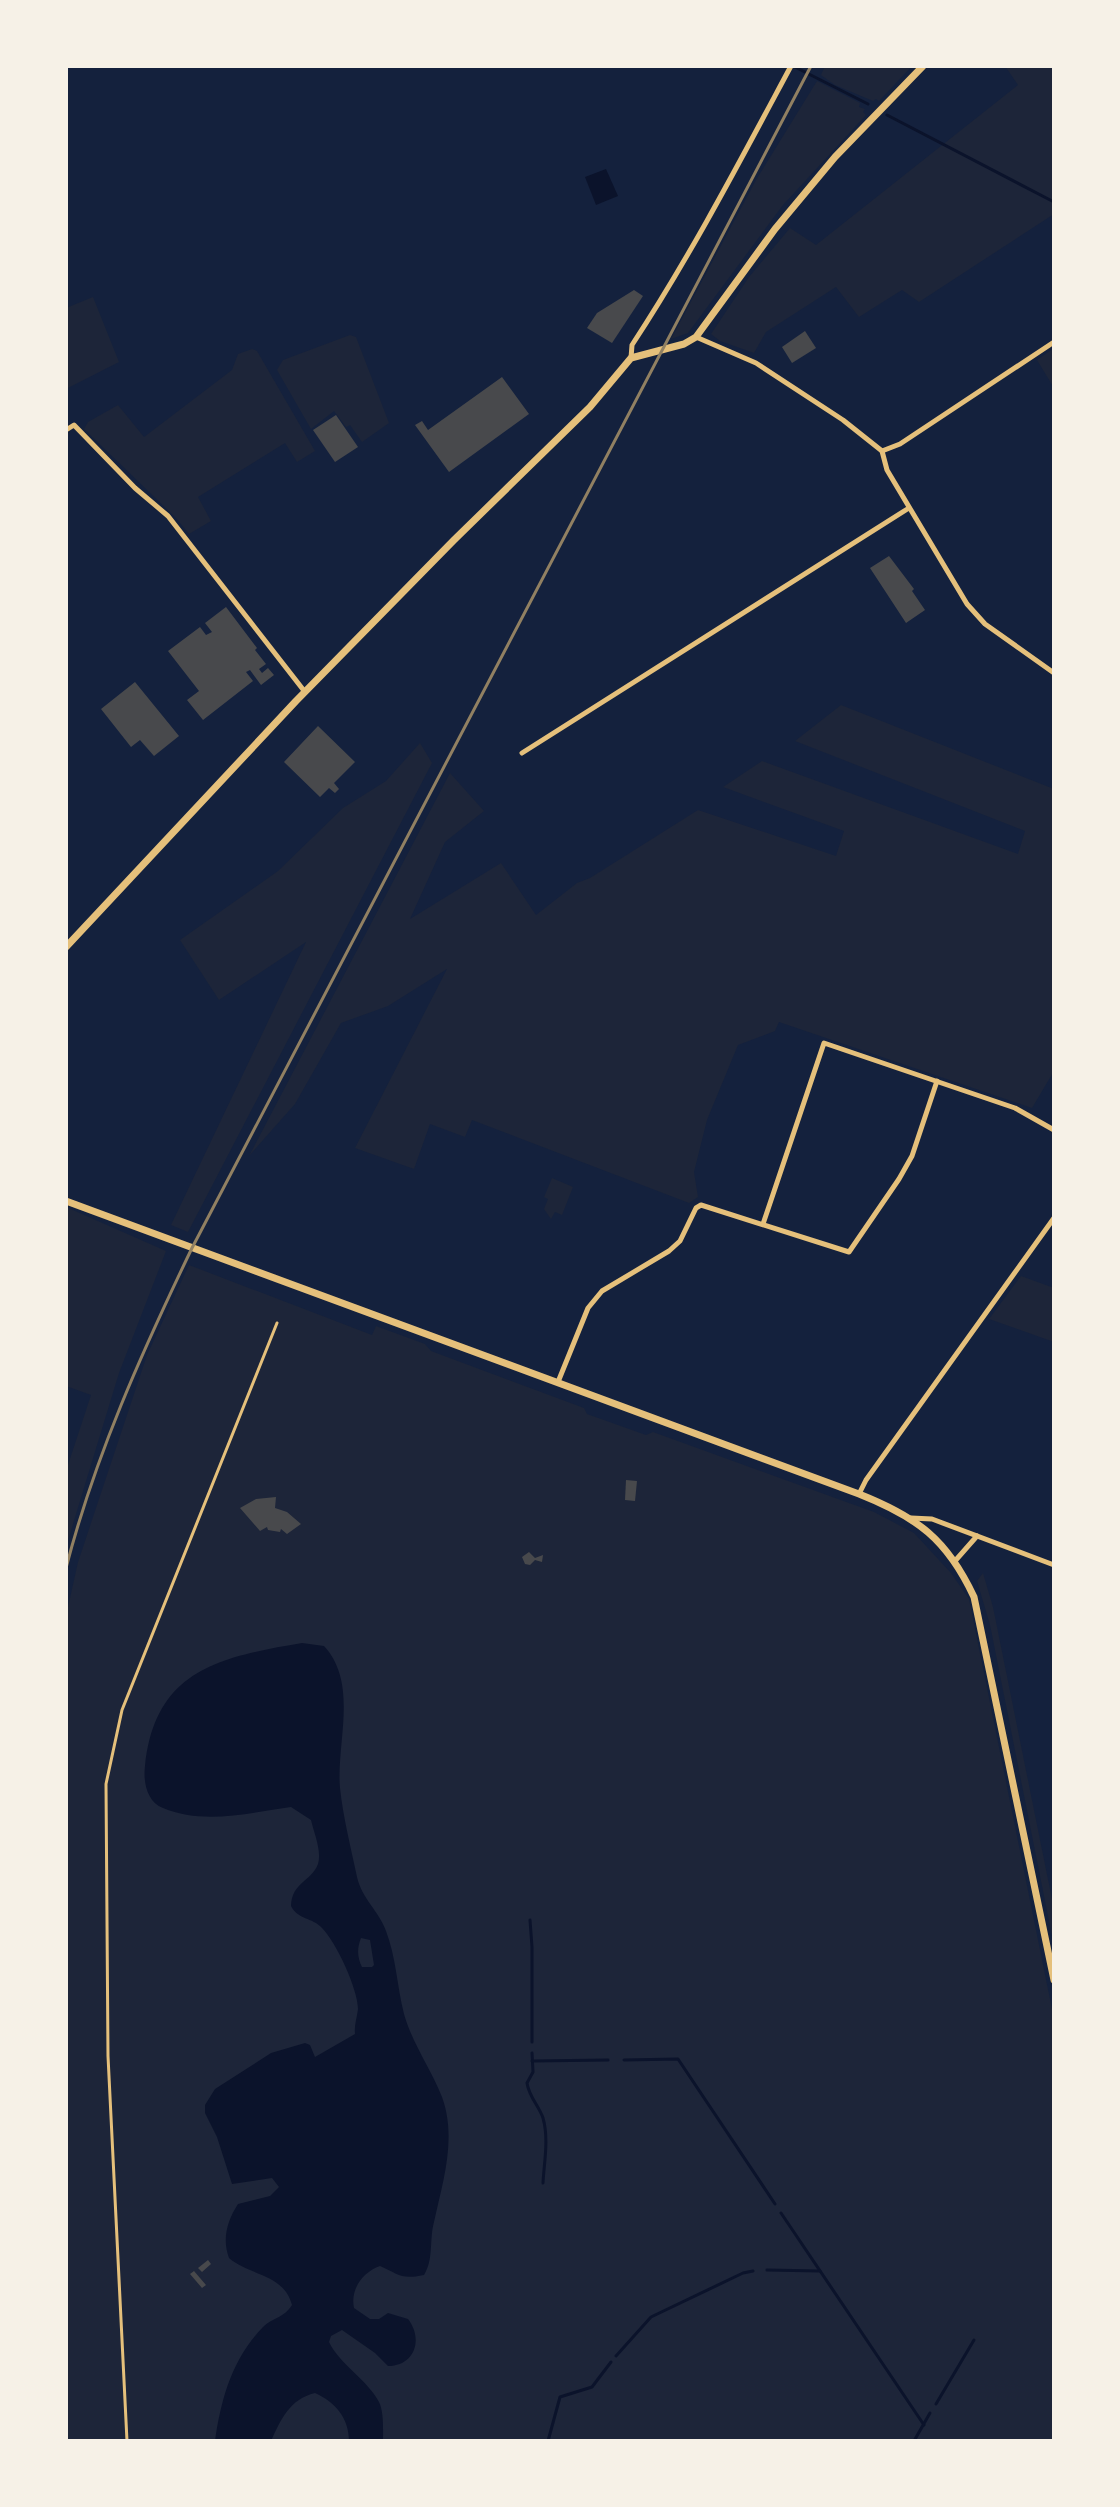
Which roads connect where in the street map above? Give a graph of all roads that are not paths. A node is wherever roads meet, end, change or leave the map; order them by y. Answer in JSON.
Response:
{"nodes":[{"id":1,"x":791,"y":66,"type":"edge"},
{"id":2,"x":923,"y":66,"type":"edge"},
{"id":3,"x":696,"y":337,"type":"junction"},
{"id":4,"x":1054,"y":342,"type":"edge"},
{"id":5,"x":631,"y":358,"type":"junction"},
{"id":6,"x":66,"y":430,"type":"edge"},
{"id":7,"x":882,"y":451,"type":"junction"},
{"id":8,"x":909,"y":508,"type":"junction"},
{"id":9,"x":1054,"y":673,"type":"edge"},
{"id":10,"x":305,"y":692,"type":"junction"},
{"id":11,"x":522,"y":753,"type":"dead end"},
{"id":12,"x":66,"y":947,"type":"edge"},
{"id":13,"x":937,"y":1081,"type":"junction"},
{"id":14,"x":1054,"y":1130,"type":"edge"},
{"id":15,"x":66,"y":1201,"type":"edge"},
{"id":16,"x":1054,"y":1218,"type":"edge"},
{"id":17,"x":763,"y":1224,"type":"junction"},
{"id":18,"x":277,"y":1323,"type":"dead end"},
{"id":19,"x":558,"y":1382,"type":"junction"},
{"id":20,"x":859,"y":1494,"type":"junction"},
{"id":21,"x":911,"y":1518,"type":"junction"},
{"id":22,"x":977,"y":1536,"type":"junction"},
{"id":23,"x":955,"y":1561,"type":"junction"},
{"id":24,"x":1054,"y":1565,"type":"edge"},
{"id":25,"x":1054,"y":1980,"type":"edge"},
{"id":26,"x":127,"y":2441,"type":"edge"}],
"edges":[{"from":1,"to":5,"type":"street"},
{"from":2,"to":3,"type":"street"},
{"from":3,"to":5,"type":"street"},
{"from":3,"to":7,"type":"street"},
{"from":4,"to":7,"type":"street"},
{"from":5,"to":10,"type":"street"},
{"from":6,"to":10,"type":"street"},
{"from":7,"to":8,"type":"street"},
{"from":8,"to":9,"type":"street"},
{"from":8,"to":11,"type":"street"},
{"from":10,"to":12,"type":"street"},
{"from":13,"to":14,"type":"street"},
{"from":13,"to":17,"type":"street"},
{"from":13,"to":17,"type":"street"},
{"from":15,"to":19,"type":"street"},
{"from":16,"to":20,"type":"street"},
{"from":17,"to":19,"type":"street"},
{"from":18,"to":26,"type":"lane"},
{"from":19,"to":20,"type":"street"},
{"from":20,"to":21,"type":"street"},
{"from":21,"to":22,"type":"street"},
{"from":21,"to":23,"type":"street"},
{"from":22,"to":23,"type":"street"},
{"from":22,"to":24,"type":"street"},
{"from":23,"to":25,"type":"street"}]}
